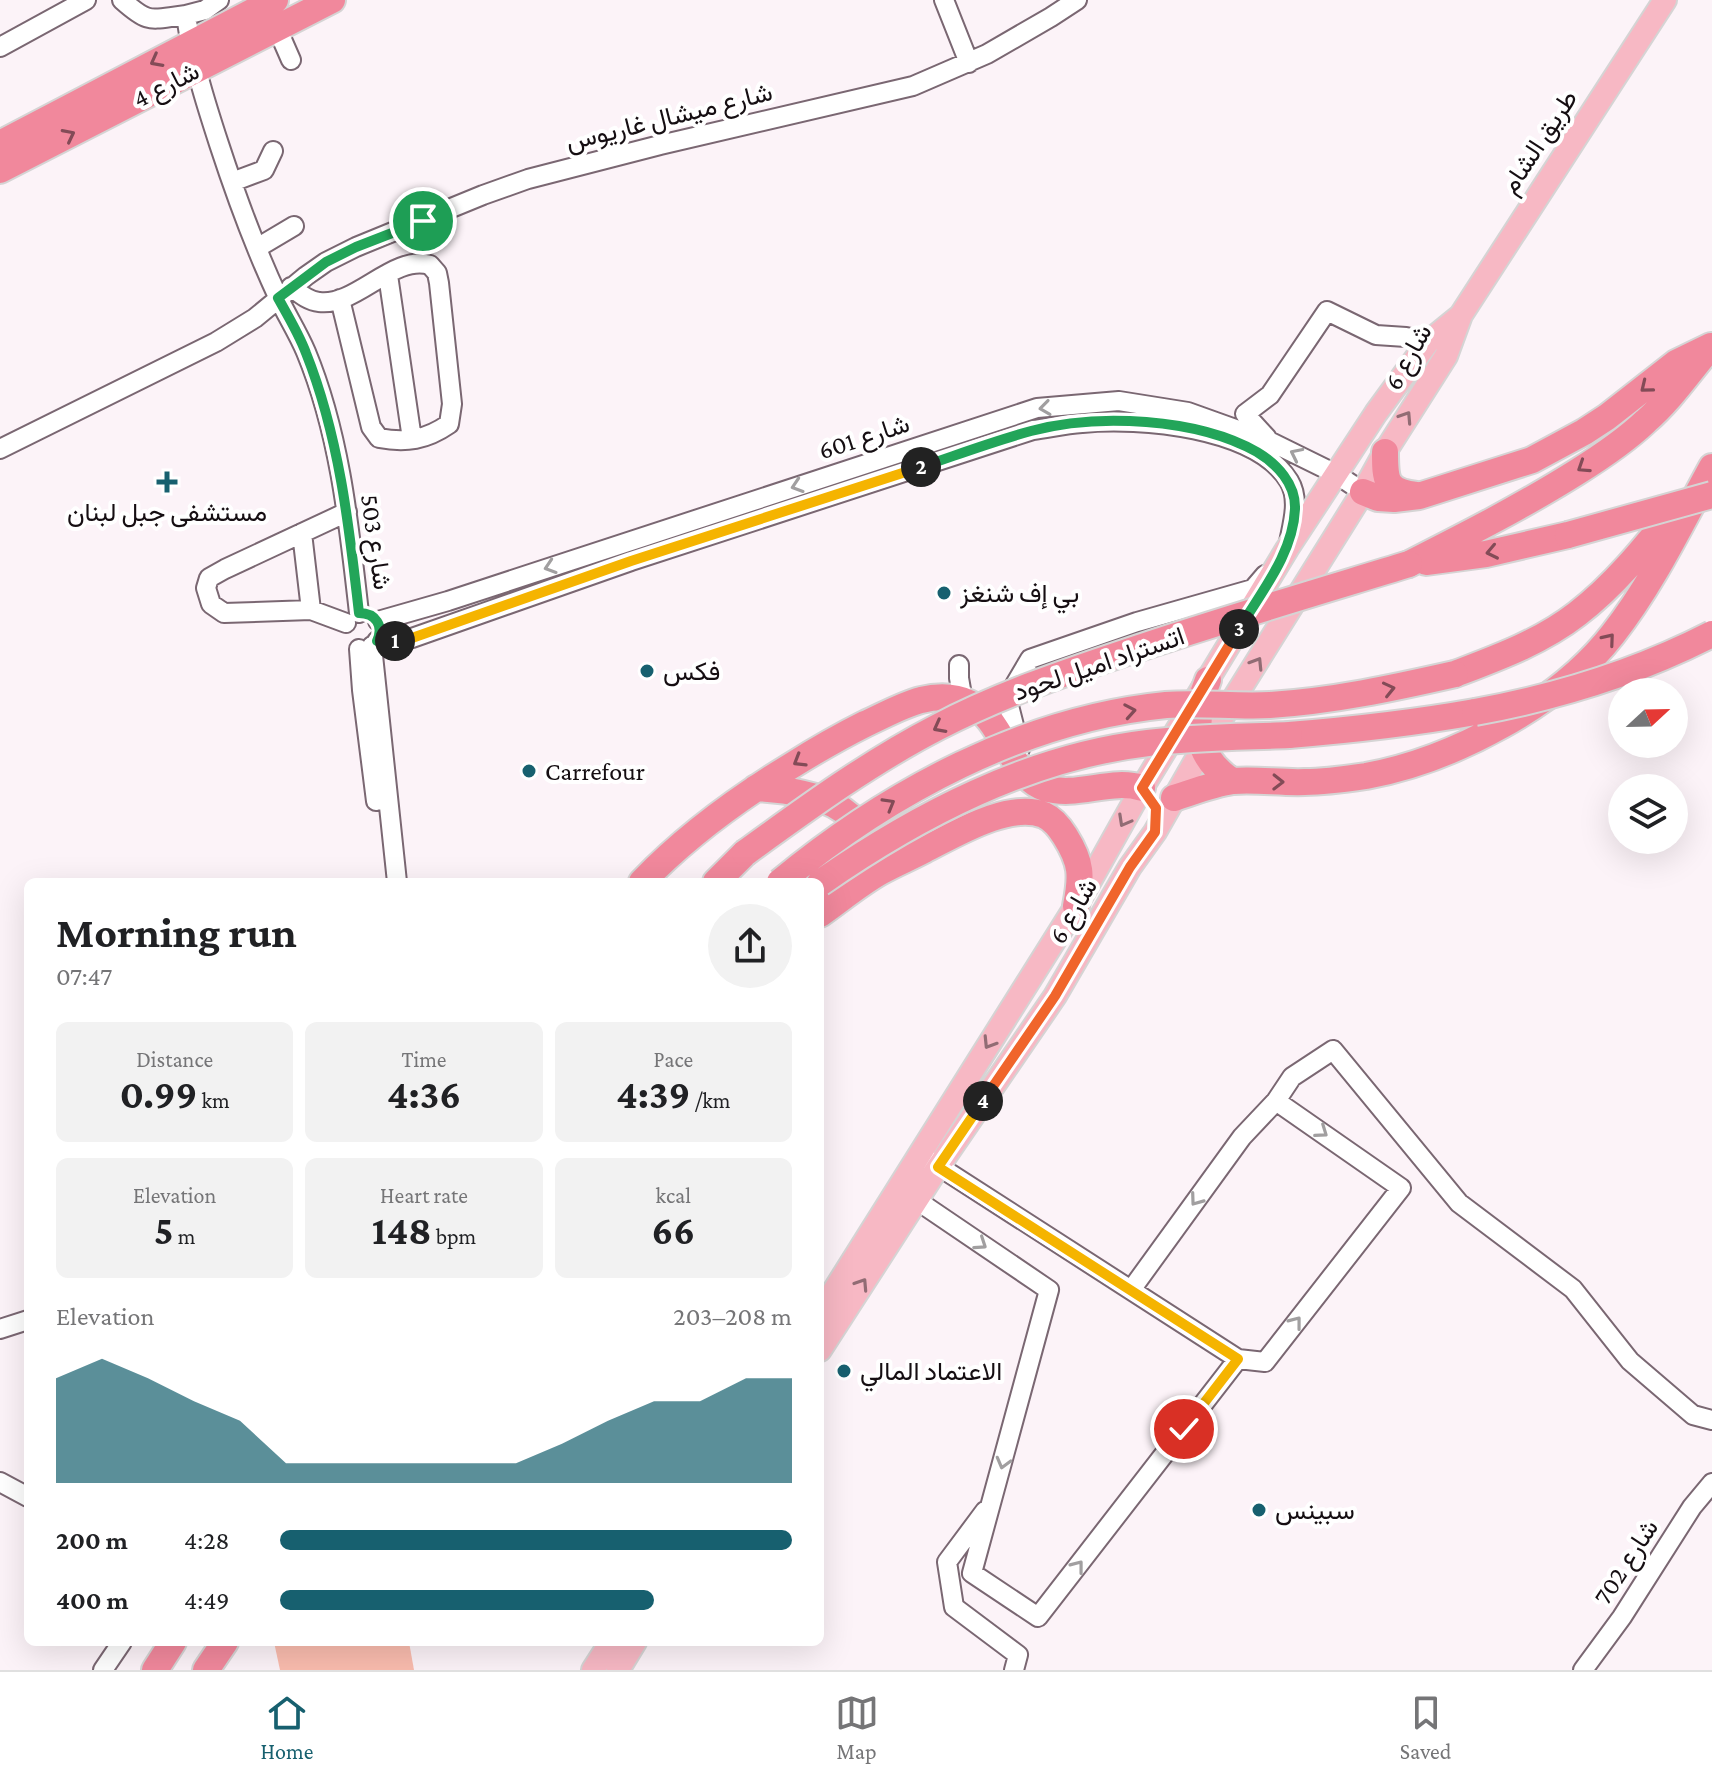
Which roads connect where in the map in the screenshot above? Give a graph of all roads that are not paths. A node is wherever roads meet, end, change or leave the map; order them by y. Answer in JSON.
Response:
{"nodes":[{"id":1,"x":86,"y":0,"type":"edge"},
{"id":2,"x":122,"y":0,"type":"edge"},
{"id":3,"x":219,"y":0,"type":"edge"},
{"id":4,"x":275,"y":0,"type":"edge"},
{"id":5,"x":332,"y":0,"type":"edge"},
{"id":6,"x":944,"y":0,"type":"edge"},
{"id":7,"x":1077,"y":0,"type":"edge"},
{"id":8,"x":1665,"y":0,"type":"edge"},
{"id":9,"x":186,"y":15,"type":"junction"},
{"id":10,"x":277,"y":28,"type":"junction"},
{"id":11,"x":189,"y":43,"type":"junction"},
{"id":12,"x":0,"y":47,"type":"edge"},
{"id":13,"x":291,"y":60,"type":"dead end"},
{"id":14,"x":969,"y":63,"type":"junction"},
{"id":15,"x":195,"y":70,"type":"junction"},
{"id":16,"x":0,"y":144,"type":"edge"},
{"id":17,"x":273,"y":151,"type":"dead end"},
{"id":18,"x":0,"y":170,"type":"edge"},
{"id":19,"x":232,"y":182,"type":"junction"},
{"id":20,"x":294,"y":226,"type":"dead end"},
{"id":21,"x":257,"y":248,"type":"junction"},
{"id":22,"x":388,"y":275,"type":"junction"},
{"id":23,"x":285,"y":292,"type":"junction"},
{"id":24,"x":340,"y":299,"type":"junction"},
{"id":25,"x":1461,"y":315,"type":"junction"},
{"id":26,"x":1428,"y":342,"type":"junction"},
{"id":27,"x":1712,"y":345,"type":"edge"},
{"id":28,"x":412,"y":439,"type":"junction"},
{"id":29,"x":1269,"y":441,"type":"junction"},
{"id":30,"x":0,"y":449,"type":"edge"},
{"id":31,"x":1385,"y":452,"type":"junction"},
{"id":32,"x":1712,"y":466,"type":"edge"},
{"id":33,"x":1336,"y":474,"type":"junction"},
{"id":34,"x":1363,"y":492,"type":"junction"},
{"id":35,"x":1712,"y":495,"type":"edge"},
{"id":36,"x":1419,"y":496,"type":"junction"},
{"id":37,"x":347,"y":512,"type":"junction"},
{"id":38,"x":302,"y":533,"type":"junction"},
{"id":39,"x":1287,"y":549,"type":"junction"},
{"id":40,"x":1409,"y":564,"type":"junction"},
{"id":41,"x":311,"y":610,"type":"junction"},
{"id":42,"x":352,"y":618,"type":"junction"},
{"id":43,"x":378,"y":621,"type":"junction"},
{"id":44,"x":1712,"y":634,"type":"edge"},
{"id":45,"x":369,"y":646,"type":"junction"},
{"id":46,"x":959,"y":665,"type":"dead end"},
{"id":47,"x":1208,"y":680,"type":"junction"},
{"id":48,"x":963,"y":701,"type":"junction"},
{"id":49,"x":1203,"y":748,"type":"junction"},
{"id":50,"x":1232,"y":781,"type":"junction"},
{"id":51,"x":756,"y":788,"type":"junction"},
{"id":52,"x":1046,"y":788,"type":"junction"},
{"id":53,"x":1142,"y":788,"type":"junction"},
{"id":54,"x":1174,"y":798,"type":"junction"},
{"id":55,"x":1038,"y":813,"type":"junction"},
{"id":56,"x":1155,"y":832,"type":"junction"},
{"id":57,"x":1108,"y":849,"type":"junction"},
{"id":58,"x":1130,"y":867,"type":"junction"},
{"id":59,"x":879,"y":873,"type":"junction"},
{"id":60,"x":385,"y":878,"type":"edge"},
{"id":61,"x":397,"y":878,"type":"edge"},
{"id":62,"x":646,"y":878,"type":"edge"},
{"id":63,"x":720,"y":878,"type":"edge"},
{"id":64,"x":785,"y":878,"type":"edge"},
{"id":65,"x":824,"y":880,"type":"edge"},
{"id":66,"x":1076,"y":906,"type":"junction"},
{"id":67,"x":824,"y":911,"type":"edge"},
{"id":68,"x":1276,"y":1101,"type":"junction"},
{"id":69,"x":929,"y":1160,"type":"junction"},
{"id":70,"x":908,"y":1194,"type":"junction"},
{"id":71,"x":1131,"y":1290,"type":"junction"},
{"id":72,"x":824,"y":1308,"type":"edge"},
{"id":73,"x":24,"y":1321,"type":"edge"},
{"id":74,"x":0,"y":1329,"type":"edge"},
{"id":75,"x":824,"y":1343,"type":"edge"},
{"id":76,"x":1238,"y":1359,"type":"junction"},
{"id":77,"x":1712,"y":1420,"type":"edge"},
{"id":78,"x":0,"y":1482,"type":"edge"},
{"id":79,"x":1712,"y":1483,"type":"edge"},
{"id":80,"x":24,"y":1495,"type":"edge"},
{"id":81,"x":992,"y":1503,"type":"junction"},
{"id":82,"x":119,"y":1646,"type":"edge"},
{"id":83,"x":170,"y":1646,"type":"edge"},
{"id":84,"x":222,"y":1646,"type":"edge"},
{"id":85,"x":608,"y":1646,"type":"edge"},
{"id":86,"x":633,"y":1646,"type":"edge"},
{"id":87,"x":103,"y":1670,"type":"edge"},
{"id":88,"x":155,"y":1670,"type":"edge"},
{"id":89,"x":206,"y":1670,"type":"edge"},
{"id":90,"x":593,"y":1670,"type":"edge"},
{"id":91,"x":618,"y":1670,"type":"edge"},
{"id":92,"x":1014,"y":1670,"type":"edge"},
{"id":93,"x":1583,"y":1670,"type":"edge"}],
"edges":[{"from":1,"to":12,"type":"street"},
{"from":2,"to":9,"type":"street"},
{"from":3,"to":9,"type":"street"},
{"from":4,"to":11,"type":"highway","name":"شارع 4"},
{"from":5,"to":10,"type":"highway","name":"شارع 4"},
{"from":6,"to":14,"type":"street"},
{"from":7,"to":14,"type":"street","name":"شارع ميشال غاريوس"},
{"from":8,"to":25,"type":"main road","name":"طريق الشام"},
{"from":9,"to":11,"type":"street"},
{"from":10,"to":13,"type":"street"},
{"from":10,"to":15,"type":"highway","name":"شارع 4"},
{"from":11,"to":15,"type":"street"},
{"from":11,"to":16,"type":"highway","name":"شارع 4","one_way":true},
{"from":14,"to":23,"type":"street","name":"شارع ميشال غاريوس"},
{"from":18,"to":15,"type":"highway","name":"شارع 4","one_way":true},
{"from":15,"to":19,"type":"street"},
{"from":17,"to":19,"type":"street"},
{"from":19,"to":21,"type":"street"},
{"from":20,"to":21,"type":"street"},
{"from":21,"to":23,"type":"street"},
{"from":22,"to":24,"type":"street"},
{"from":22,"to":28,"type":"street"},
{"from":22,"to":28,"type":"street"},
{"from":23,"to":24,"type":"street"},
{"from":23,"to":30,"type":"street","name":"شارع ميشال غاريوس"},
{"from":23,"to":37,"type":"street","name":"شارع 503"},
{"from":24,"to":28,"type":"street"},
{"from":25,"to":26,"type":"main road","name":"شارع 6"},
{"from":31,"to":25,"type":"main road","name":"شارع 6","one_way":true},
{"from":26,"to":29,"type":"street"},
{"from":26,"to":33,"type":"main road","name":"شارع 6"},
{"from":27,"to":36,"type":"highway","one_way":true},
{"from":27,"to":40,"type":"highway","one_way":true},
{"from":33,"to":29,"type":"street","name":"شارع 601","one_way":true},
{"from":29,"to":43,"type":"street","name":"شارع 601","one_way":true},
{"from":31,"to":34,"type":"main road","name":"شارع 6"},
{"from":31,"to":36,"type":"highway"},
{"from":50,"to":32,"type":"highway","one_way":true},
{"from":64,"to":32,"type":"highway","one_way":true,"bridge":true},
{"from":33,"to":34,"type":"street","name":"شارع 601"},
{"from":33,"to":39,"type":"main road","name":"شارع 6"},
{"from":34,"to":36,"type":"highway"},
{"from":49,"to":34,"type":"main road","name":"شارع 6","one_way":true},
{"from":35,"to":40,"type":"highway","name":"اتستراد اميل لحود","one_way":true,"bridge":true},
{"from":37,"to":38,"type":"street"},
{"from":37,"to":42,"type":"street","name":"شارع 503"},
{"from":38,"to":41,"type":"street"},
{"from":38,"to":41,"type":"street"},
{"from":39,"to":45,"type":"street","name":"شارع 601"},
{"from":39,"to":47,"type":"main road","name":"شارع 6"},
{"from":39,"to":52,"type":"street"},
{"from":40,"to":63,"type":"highway","name":"اتستراد اميل لحود","one_way":true,"bridge":true},
{"from":41,"to":42,"type":"street"},
{"from":42,"to":43,"type":"street"},
{"from":42,"to":45,"type":"street"},
{"from":43,"to":45,"type":"street"},
{"from":44,"to":65,"type":"highway","bridge":true},
{"from":45,"to":60,"type":"street"},
{"from":45,"to":61,"type":"street"},
{"from":46,"to":48,"type":"street"},
{"from":47,"to":49,"type":"highway"},
{"from":47,"to":53,"type":"main road","name":"شارع 6"},
{"from":48,"to":51,"type":"highway","one_way":true},
{"from":48,"to":52,"type":"highway"},
{"from":49,"to":50,"type":"highway"},
{"from":49,"to":54,"type":"main road","name":"شارع 6"},
{"from":50,"to":54,"type":"highway"},
{"from":51,"to":59,"type":"highway"},
{"from":51,"to":62,"type":"highway"},
{"from":52,"to":53,"type":"highway"},
{"from":52,"to":55,"type":"highway"},
{"from":53,"to":56,"type":"main road"},
{"from":53,"to":57,"type":"main road","name":"شارع 6","one_way":true},
{"from":54,"to":56,"type":"main road","name":"شارع 6"},
{"from":55,"to":59,"type":"highway"},
{"from":55,"to":66,"type":"highway"},
{"from":56,"to":58,"type":"main road","name":"شارع 6"},
{"from":57,"to":58,"type":"street"},
{"from":57,"to":66,"type":"main road","name":"شارع 6"},
{"from":58,"to":69,"type":"main road","name":"شارع 6"},
{"from":59,"to":67,"type":"highway"},
{"from":66,"to":69,"type":"main road","name":"شارع 6","one_way":true},
{"from":68,"to":71,"type":"street","one_way":true},
{"from":68,"to":76,"type":"street"},
{"from":68,"to":77,"type":"street"},
{"from":69,"to":70,"type":"main road","name":"شارع 6"},
{"from":69,"to":71,"type":"street"},
{"from":70,"to":72,"type":"main road","name":"شارع 6"},
{"from":75,"to":70,"type":"main road","name":"شارع 6","one_way":true},
{"from":70,"to":81,"type":"street","one_way":true},
{"from":71,"to":76,"type":"street"},
{"from":73,"to":74,"type":"street"},
{"from":81,"to":76,"type":"street","one_way":true},
{"from":78,"to":80,"type":"street"},
{"from":79,"to":93,"type":"street","name":"شارع 702"},
{"from":81,"to":92,"type":"street"},
{"from":82,"to":87,"type":"street"},
{"from":83,"to":88,"type":"highway"},
{"from":84,"to":89,"type":"highway"},
{"from":85,"to":90,"type":"main road"},
{"from":86,"to":91,"type":"main road"}]}
